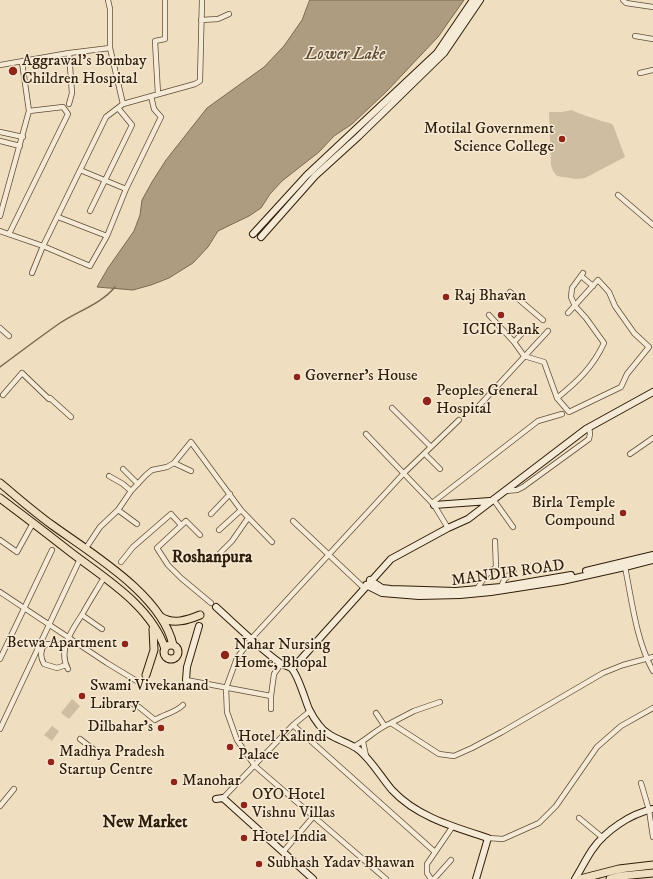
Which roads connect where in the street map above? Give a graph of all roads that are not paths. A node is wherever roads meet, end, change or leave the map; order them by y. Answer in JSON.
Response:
{"nodes":[{"id":1,"x":108,"y":0,"type":"edge"},
{"id":2,"x":165,"y":0,"type":"edge"},
{"id":3,"x":202,"y":0,"type":"edge"},
{"id":4,"x":473,"y":0,"type":"edge"},
{"id":5,"x":480,"y":0,"type":"edge"},
{"id":6,"x":623,"y":0,"type":"edge"},
{"id":7,"x":653,"y":7,"type":"edge"},
{"id":8,"x":229,"y":14,"type":"dead end"},
{"id":9,"x":201,"y":20,"type":"junction"},
{"id":10,"x":635,"y":36,"type":"dead end"},
{"id":11,"x":653,"y":39,"type":"edge"},
{"id":12,"x":110,"y":48,"type":"junction"},
{"id":13,"x":69,"y":53,"type":"junction"},
{"id":14,"x":22,"y":62,"type":"junction"},
{"id":15,"x":0,"y":65,"type":"edge"},
{"id":16,"x":653,"y":70,"type":"edge"},
{"id":17,"x":640,"y":73,"type":"dead end"},
{"id":18,"x":158,"y":94,"type":"junction"},
{"id":19,"x":151,"y":96,"type":"junction"},
{"id":20,"x":69,"y":104,"type":"dead end"},
{"id":21,"x":123,"y":104,"type":"junction"},
{"id":22,"x":118,"y":108,"type":"junction"},
{"id":23,"x":29,"y":111,"type":"junction"},
{"id":24,"x":0,"y":132,"type":"edge"},
{"id":25,"x":23,"y":137,"type":"junction"},
{"id":26,"x":0,"y":141,"type":"edge"},
{"id":27,"x":20,"y":146,"type":"junction"},
{"id":28,"x":80,"y":170,"type":"junction"},
{"id":29,"x":105,"y":180,"type":"junction"},
{"id":30,"x":126,"y":189,"type":"junction"},
{"id":31,"x":618,"y":195,"type":"dead end"},
{"id":32,"x":90,"y":211,"type":"dead end"},
{"id":33,"x":0,"y":216,"type":"edge"},
{"id":34,"x":58,"y":217,"type":"junction"},
{"id":35,"x":653,"y":225,"type":"edge"},
{"id":36,"x":0,"y":231,"type":"edge"},
{"id":37,"x":10,"y":234,"type":"junction"},
{"id":38,"x":253,"y":234,"type":"dead end"},
{"id":39,"x":107,"y":236,"type":"junction"},
{"id":40,"x":261,"y":237,"type":"dead end"},
{"id":41,"x":44,"y":246,"type":"junction"},
{"id":42,"x":32,"y":273,"type":"dead end"},
{"id":43,"x":593,"y":286,"type":"junction"},
{"id":44,"x":510,"y":292,"type":"dead end"},
{"id":45,"x":575,"y":306,"type":"junction"},
{"id":46,"x":568,"y":313,"type":"dead end"},
{"id":47,"x":489,"y":315,"type":"dead end"},
{"id":48,"x":543,"y":320,"type":"dead end"},
{"id":49,"x":0,"y":328,"type":"edge"},
{"id":50,"x":525,"y":330,"type":"dead end"},
{"id":51,"x":548,"y":331,"type":"dead end"},
{"id":52,"x":9,"y":336,"type":"dead end"},
{"id":53,"x":514,"y":342,"type":"junction"},
{"id":54,"x":524,"y":356,"type":"junction"},
{"id":55,"x":653,"y":392,"type":"edge"},
{"id":56,"x":3,"y":395,"type":"dead end"},
{"id":57,"x":557,"y":398,"type":"junction"},
{"id":58,"x":392,"y":408,"type":"dead end"},
{"id":59,"x":476,"y":409,"type":"dead end"},
{"id":60,"x":562,"y":414,"type":"dead end"},
{"id":61,"x":71,"y":417,"type":"dead end"},
{"id":62,"x":459,"y":420,"type":"dead end"},
{"id":63,"x":589,"y":427,"type":"junction"},
{"id":64,"x":366,"y":434,"type":"dead end"},
{"id":65,"x":653,"y":438,"type":"edge"},
{"id":66,"x":431,"y":447,"type":"junction"},
{"id":67,"x":425,"y":454,"type":"junction"},
{"id":68,"x":630,"y":454,"type":"dead end"},
{"id":69,"x":174,"y":463,"type":"junction"},
{"id":70,"x":123,"y":469,"type":"dead end"},
{"id":71,"x":440,"y":469,"type":"dead end"},
{"id":72,"x":191,"y":471,"type":"dead end"},
{"id":73,"x":404,"y":473,"type":"junction"},
{"id":74,"x":108,"y":476,"type":"dead end"},
{"id":75,"x":0,"y":483,"type":"edge"},
{"id":76,"x":138,"y":484,"type":"junction"},
{"id":77,"x":505,"y":490,"type":"junction"},
{"id":78,"x":131,"y":491,"type":"junction"},
{"id":79,"x":230,"y":494,"type":"junction"},
{"id":80,"x":0,"y":498,"type":"edge"},
{"id":81,"x":493,"y":500,"type":"junction"},
{"id":82,"x":433,"y":504,"type":"junction"},
{"id":83,"x":118,"y":510,"type":"junction"},
{"id":84,"x":241,"y":510,"type":"junction"},
{"id":85,"x":211,"y":514,"type":"dead end"},
{"id":86,"x":248,"y":518,"type":"junction"},
{"id":87,"x":293,"y":521,"type":"dead end"},
{"id":88,"x":33,"y":523,"type":"junction"},
{"id":89,"x":137,"y":524,"type":"dead end"},
{"id":90,"x":181,"y":525,"type":"junction"},
{"id":91,"x":513,"y":527,"type":"dead end"},
{"id":92,"x":448,"y":528,"type":"junction"},
{"id":93,"x":219,"y":530,"type":"dead end"},
{"id":94,"x":200,"y":535,"type":"dead end"},
{"id":95,"x":0,"y":540,"type":"edge"},
{"id":96,"x":495,"y":541,"type":"dead end"},
{"id":97,"x":272,"y":542,"type":"dead end"},
{"id":98,"x":88,"y":545,"type":"dead end"},
{"id":99,"x":52,"y":550,"type":"dead end"},
{"id":100,"x":220,"y":554,"type":"dead end"},
{"id":101,"x":328,"y":554,"type":"junction"},
{"id":102,"x":653,"y":555,"type":"edge"},
{"id":103,"x":80,"y":559,"type":"junction"},
{"id":104,"x":653,"y":560,"type":"edge"},
{"id":105,"x":121,"y":562,"type":"dead end"},
{"id":106,"x":625,"y":567,"type":"junction"},
{"id":107,"x":514,"y":570,"type":"dead end"},
{"id":108,"x":102,"y":580,"type":"dead end"},
{"id":109,"x":367,"y":585,"type":"junction"},
{"id":110,"x":501,"y":587,"type":"junction"},
{"id":111,"x":477,"y":589,"type":"junction"},
{"id":112,"x":0,"y":592,"type":"edge"},
{"id":113,"x":214,"y":605,"type":"joint"},
{"id":114,"x":24,"y":608,"type":"junction"},
{"id":115,"x":82,"y":615,"type":"junction"},
{"id":116,"x":200,"y":615,"type":"dead end"},
{"id":117,"x":161,"y":617,"type":"junction"},
{"id":118,"x":151,"y":623,"type":"junction"},
{"id":119,"x":49,"y":624,"type":"junction"},
{"id":120,"x":199,"y":626,"type":"dead end"},
{"id":121,"x":102,"y":629,"type":"dead end"},
{"id":122,"x":69,"y":637,"type":"junction"},
{"id":123,"x":251,"y":639,"type":"junction"},
{"id":124,"x":173,"y":645,"type":"junction"},
{"id":125,"x":65,"y":648,"type":"junction"},
{"id":126,"x":165,"y":649,"type":"junction"},
{"id":127,"x":653,"y":657,"type":"edge"},
{"id":128,"x":0,"y":659,"type":"edge"},
{"id":129,"x":646,"y":659,"type":"junction"},
{"id":130,"x":281,"y":664,"type":"junction"},
{"id":131,"x":292,"y":669,"type":"junction"},
{"id":132,"x":653,"y":671,"type":"edge"},
{"id":133,"x":146,"y":675,"type":"dead end"},
{"id":134,"x":186,"y":680,"type":"joint"},
{"id":135,"x":140,"y":683,"type":"dead end"},
{"id":136,"x":226,"y":688,"type":"junction"},
{"id":137,"x":271,"y":696,"type":"junction"},
{"id":138,"x":440,"y":702,"type":"dead end"},
{"id":139,"x":131,"y":703,"type":"dead end"},
{"id":140,"x":183,"y":705,"type":"dead end"},
{"id":141,"x":653,"y":708,"type":"edge"},
{"id":142,"x":270,"y":709,"type":"dead end"},
{"id":143,"x":310,"y":711,"type":"junction"},
{"id":144,"x":376,"y":713,"type":"dead end"},
{"id":145,"x":391,"y":722,"type":"junction"},
{"id":146,"x":292,"y":725,"type":"junction"},
{"id":147,"x":384,"y":725,"type":"junction"},
{"id":148,"x":0,"y":729,"type":"edge"},
{"id":149,"x":80,"y":739,"type":"dead end"},
{"id":150,"x":363,"y":742,"type":"junction"},
{"id":151,"x":353,"y":747,"type":"junction"},
{"id":152,"x":93,"y":749,"type":"dead end"},
{"id":153,"x":366,"y":757,"type":"junction"},
{"id":154,"x":255,"y":766,"type":"junction"},
{"id":155,"x":641,"y":783,"type":"dead end"},
{"id":156,"x":14,"y":789,"type":"dead end"},
{"id":157,"x":220,"y":799,"type":"joint"},
{"id":158,"x":0,"y":806,"type":"edge"},
{"id":159,"x":651,"y":810,"type":"edge"},
{"id":160,"x":313,"y":817,"type":"junction"},
{"id":161,"x":579,"y":818,"type":"dead end"},
{"id":162,"x":453,"y":826,"type":"junction"},
{"id":163,"x":653,"y":837,"type":"edge"},
{"id":164,"x":488,"y":838,"type":"junction"},
{"id":165,"x":603,"y":838,"type":"junction"},
{"id":166,"x":283,"y":852,"type":"junction"},
{"id":167,"x":435,"y":852,"type":"junction"},
{"id":168,"x":451,"y":860,"type":"dead end"},
{"id":169,"x":653,"y":864,"type":"edge"},
{"id":170,"x":653,"y":873,"type":"edge"},
{"id":171,"x":313,"y":879,"type":"edge"},
{"id":172,"x":386,"y":879,"type":"edge"},
{"id":173,"x":430,"y":879,"type":"edge"},
{"id":174,"x":434,"y":879,"type":"edge"},
{"id":175,"x":476,"y":879,"type":"edge"},
{"id":176,"x":575,"y":879,"type":"edge"},
{"id":177,"x":580,"y":879,"type":"edge"},
{"id":178,"x":610,"y":879,"type":"edge"}],
"edges":[{"from":1,"to":12,"type":"street"},
{"from":2,"to":18,"type":"street"},
{"from":3,"to":9,"type":"street"},
{"from":4,"to":38,"type":"street"},
{"from":5,"to":40,"type":"street"},
{"from":6,"to":7,"type":"street"},
{"from":8,"to":9,"type":"street"},
{"from":9,"to":18,"type":"street"},
{"from":10,"to":11,"type":"street"},
{"from":12,"to":13,"type":"street"},
{"from":12,"to":21,"type":"street"},
{"from":13,"to":14,"type":"street"},
{"from":13,"to":20,"type":"street"},
{"from":14,"to":15,"type":"street"},
{"from":14,"to":23,"type":"street"},
{"from":16,"to":17,"type":"street"},
{"from":18,"to":19,"type":"street"},
{"from":19,"to":21,"type":"street"},
{"from":19,"to":30,"type":"street"},
{"from":21,"to":22,"type":"street"},
{"from":22,"to":28,"type":"street"},
{"from":22,"to":29,"type":"street"},
{"from":23,"to":25,"type":"street"},
{"from":23,"to":37,"type":"street"},
{"from":24,"to":25,"type":"street"},
{"from":25,"to":27,"type":"street"},
{"from":26,"to":27,"type":"street"},
{"from":27,"to":33,"type":"street"},
{"from":28,"to":29,"type":"street"},
{"from":28,"to":34,"type":"street"},
{"from":29,"to":30,"type":"street"},
{"from":29,"to":32,"type":"street"},
{"from":30,"to":39,"type":"street"},
{"from":31,"to":35,"type":"street"},
{"from":34,"to":39,"type":"street"},
{"from":34,"to":41,"type":"street"},
{"from":36,"to":37,"type":"street"},
{"from":37,"to":41,"type":"street"},
{"from":39,"to":41,"type":"street"},
{"from":41,"to":42,"type":"street"},
{"from":43,"to":45,"type":"street"},
{"from":43,"to":45,"type":"street"},
{"from":43,"to":57,"type":"street"},
{"from":44,"to":48,"type":"street"},
{"from":45,"to":46,"type":"street"},
{"from":45,"to":57,"type":"street"},
{"from":47,"to":53,"type":"street"},
{"from":49,"to":52,"type":"street"},
{"from":50,"to":53,"type":"street"},
{"from":51,"to":54,"type":"street"},
{"from":53,"to":54,"type":"street"},
{"from":54,"to":57,"type":"street"},
{"from":54,"to":59,"type":"street"},
{"from":55,"to":63,"type":"street"},
{"from":56,"to":61,"type":"street"},
{"from":58,"to":66,"type":"street"},
{"from":60,"to":82,"type":"street"},
{"from":62,"to":66,"type":"street"},
{"from":63,"to":77,"type":"street"},
{"from":63,"to":77,"type":"street"},
{"from":64,"to":73,"type":"street"},
{"from":65,"to":68,"type":"street"},
{"from":66,"to":67,"type":"street"},
{"from":67,"to":71,"type":"street"},
{"from":67,"to":73,"type":"street"},
{"from":69,"to":72,"type":"street"},
{"from":69,"to":76,"type":"street"},
{"from":69,"to":79,"type":"street"},
{"from":70,"to":76,"type":"street"},
{"from":73,"to":82,"type":"street"},
{"from":73,"to":101,"type":"street"},
{"from":74,"to":78,"type":"street"},
{"from":75,"to":117,"type":"main road"},
{"from":76,"to":78,"type":"street"},
{"from":77,"to":81,"type":"street"},
{"from":78,"to":83,"type":"street"},
{"from":79,"to":84,"type":"street"},
{"from":79,"to":85,"type":"street"},
{"from":80,"to":88,"type":"main road"},
{"from":81,"to":82,"type":"street"},
{"from":81,"to":91,"type":"street"},
{"from":81,"to":92,"type":"street"},
{"from":82,"to":92,"type":"street"},
{"from":83,"to":89,"type":"street"},
{"from":83,"to":98,"type":"street"},
{"from":84,"to":86,"type":"street"},
{"from":84,"to":93,"type":"street"},
{"from":86,"to":97,"type":"street"},
{"from":86,"to":100,"type":"street"},
{"from":87,"to":101,"type":"street"},
{"from":88,"to":95,"type":"street"},
{"from":88,"to":103,"type":"main road"},
{"from":90,"to":94,"type":"street"},
{"from":90,"to":105,"type":"street"},
{"from":90,"to":113,"type":"street"},
{"from":92,"to":109,"type":"street"},
{"from":96,"to":111,"type":"street"},
{"from":99,"to":114,"type":"street"},
{"from":101,"to":109,"type":"street"},
{"from":101,"to":123,"type":"street"},
{"from":102,"to":110,"type":"street","name":"MANDIR ROAD"},
{"from":103,"to":118,"type":"main road"},
{"from":103,"to":119,"type":"street"},
{"from":104,"to":106,"type":"street","name":"MANDIR ROAD"},
{"from":106,"to":109,"type":"street","name":"MANDIR ROAD"},
{"from":106,"to":129,"type":"street"},
{"from":107,"to":110,"type":"street"},
{"from":108,"to":115,"type":"street"},
{"from":109,"to":111,"type":"street","name":"MANDIR ROAD"},
{"from":109,"to":131,"type":"street"},
{"from":110,"to":111,"type":"street","name":"MANDIR ROAD"},
{"from":112,"to":114,"type":"street"},
{"from":113,"to":123,"type":"street"},
{"from":114,"to":119,"type":"street"},
{"from":114,"to":128,"type":"street"},
{"from":115,"to":121,"type":"street"},
{"from":115,"to":122,"type":"street"},
{"from":116,"to":117,"type":"main road"},
{"from":117,"to":124,"type":"main road"},
{"from":118,"to":126,"type":"main road"},
{"from":118,"to":133,"type":"main road"},
{"from":119,"to":122,"type":"street"},
{"from":119,"to":148,"type":"street"},
{"from":120,"to":134,"type":"street"},
{"from":122,"to":125,"type":"street"},
{"from":122,"to":135,"type":"street"},
{"from":123,"to":130,"type":"street"},
{"from":123,"to":136,"type":"street"},
{"from":124,"to":126,"type":"main road"},
{"from":124,"to":126,"type":"main road"},
{"from":125,"to":125,"type":"street"},
{"from":127,"to":129,"type":"street"},
{"from":129,"to":132,"type":"street"},
{"from":129,"to":145,"type":"street"},
{"from":130,"to":131,"type":"street"},
{"from":130,"to":137,"type":"street"},
{"from":131,"to":143,"type":"street"},
{"from":134,"to":136,"type":"street"},
{"from":136,"to":137,"type":"street"},
{"from":136,"to":154,"type":"street"},
{"from":137,"to":142,"type":"street"},
{"from":138,"to":145,"type":"street"},
{"from":139,"to":140,"type":"street"},
{"from":141,"to":164,"type":"street"},
{"from":143,"to":146,"type":"street"},
{"from":143,"to":151,"type":"street"},
{"from":144,"to":147,"type":"street"},
{"from":145,"to":147,"type":"street"},
{"from":146,"to":154,"type":"street"},
{"from":146,"to":167,"type":"street"},
{"from":147,"to":150,"type":"street"},
{"from":149,"to":152,"type":"street"},
{"from":150,"to":151,"type":"street"},
{"from":150,"to":153,"type":"street"},
{"from":151,"to":153,"type":"street"},
{"from":153,"to":162,"type":"street"},
{"from":154,"to":157,"type":"street"},
{"from":154,"to":160,"type":"street"},
{"from":155,"to":159,"type":"street"},
{"from":156,"to":158,"type":"street"},
{"from":157,"to":166,"type":"street"},
{"from":159,"to":163,"type":"street"},
{"from":159,"to":165,"type":"street"},
{"from":160,"to":166,"type":"street"},
{"from":160,"to":172,"type":"street"},
{"from":161,"to":165,"type":"street"},
{"from":162,"to":164,"type":"street"},
{"from":162,"to":167,"type":"street"},
{"from":164,"to":175,"type":"street"},
{"from":165,"to":176,"type":"street"},
{"from":166,"to":171,"type":"street"},
{"from":167,"to":173,"type":"street"},
{"from":168,"to":174,"type":"street"},
{"from":169,"to":177,"type":"main road"},
{"from":170,"to":178,"type":"main road"}]}
